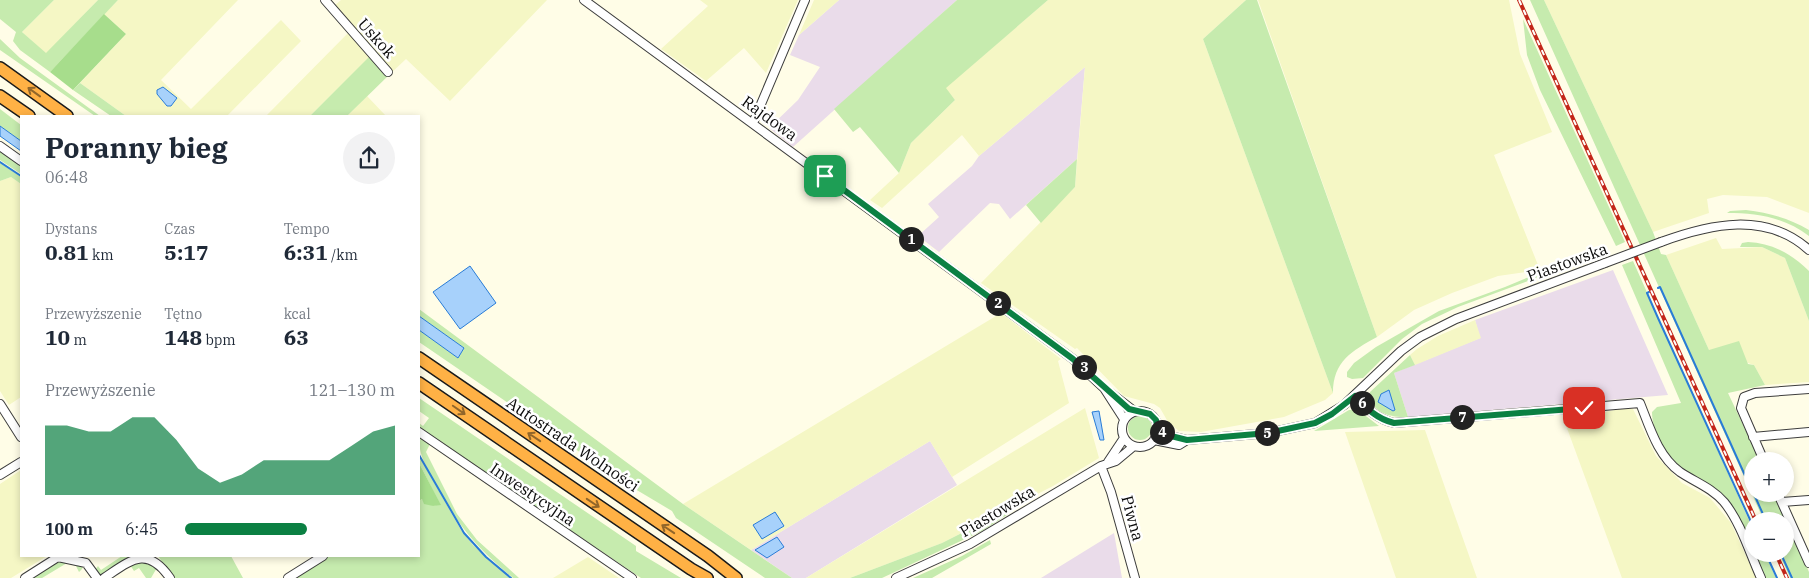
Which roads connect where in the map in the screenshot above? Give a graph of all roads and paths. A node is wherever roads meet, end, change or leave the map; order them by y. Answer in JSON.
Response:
{"nodes":[{"id":1,"x":325,"y":0,"type":"edge"},
{"id":2,"x":584,"y":0,"type":"edge"},
{"id":3,"x":805,"y":0,"type":"edge"},
{"id":4,"x":0,"y":68,"type":"edge"},
{"id":5,"x":388,"y":72,"type":"dead end"},
{"id":6,"x":0,"y":96,"type":"edge"},
{"id":7,"x":28,"y":115,"type":"edge"},
{"id":8,"x":66,"y":115,"type":"edge"},
{"id":9,"x":753,"y":123,"type":"junction"},
{"id":10,"x":0,"y":146,"type":"edge"},
{"id":11,"x":20,"y":160,"type":"edge"},
{"id":12,"x":1809,"y":250,"type":"edge"},
{"id":13,"x":420,"y":359,"type":"edge"},
{"id":14,"x":420,"y":384,"type":"edge"},
{"id":15,"x":1104,"y":388,"type":"junction"},
{"id":16,"x":1809,"y":389,"type":"edge"},
{"id":17,"x":1355,"y":396,"type":"junction"},
{"id":18,"x":0,"y":404,"type":"edge"},
{"id":19,"x":1134,"y":411,"type":"junction"},
{"id":20,"x":1124,"y":420,"type":"junction"},
{"id":21,"x":1158,"y":429,"type":"junction"},
{"id":22,"x":1809,"y":432,"type":"edge"},
{"id":23,"x":420,"y":433,"type":"edge"},
{"id":24,"x":20,"y":435,"type":"edge"},
{"id":25,"x":1753,"y":437,"type":"junction"},
{"id":26,"x":1124,"y":438,"type":"junction"},
{"id":27,"x":1154,"y":440,"type":"junction"},
{"id":28,"x":1187,"y":440,"type":"junction"},
{"id":29,"x":1134,"y":446,"type":"junction"},
{"id":30,"x":1760,"y":452,"type":"edge"},
{"id":31,"x":1108,"y":462,"type":"junction"},
{"id":32,"x":20,"y":463,"type":"edge"},
{"id":33,"x":1101,"y":466,"type":"junction"},
{"id":34,"x":0,"y":475,"type":"edge"},
{"id":35,"x":1809,"y":500,"type":"edge"},
{"id":36,"x":1794,"y":501,"type":"edge"},
{"id":37,"x":1782,"y":502,"type":"edge"},
{"id":38,"x":708,"y":556,"type":"junction"},
{"id":39,"x":58,"y":557,"type":"edge"},
{"id":40,"x":321,"y":557,"type":"edge"},
{"id":41,"x":1809,"y":563,"type":"edge"},
{"id":42,"x":690,"y":569,"type":"junction"},
{"id":43,"x":25,"y":578,"type":"edge"},
{"id":44,"x":97,"y":578,"type":"edge"},
{"id":45,"x":104,"y":578,"type":"edge"},
{"id":46,"x":170,"y":578,"type":"edge"},
{"id":47,"x":288,"y":578,"type":"edge"},
{"id":48,"x":632,"y":578,"type":"edge"},
{"id":49,"x":699,"y":578,"type":"edge"},
{"id":50,"x":707,"y":578,"type":"edge"},
{"id":51,"x":736,"y":578,"type":"edge"},
{"id":52,"x":746,"y":578,"type":"edge"},
{"id":53,"x":896,"y":578,"type":"edge"},
{"id":54,"x":1135,"y":578,"type":"edge"},
{"id":55,"x":1761,"y":578,"type":"edge"}],
"edges":[{"from":1,"to":5,"type":"street","name":"Uskok"},
{"from":2,"to":9,"type":"street","name":"Rajdowa"},
{"from":3,"to":9,"type":"street"},
{"from":8,"to":4,"type":"highway","one_way":true},
{"from":6,"to":7,"type":"highway"},
{"from":9,"to":15,"type":"street","name":"Rajdowa"},
{"from":10,"to":11,"type":"street"},
{"from":12,"to":17,"type":"street","name":"Piastowska","bridge":true},
{"from":38,"to":13,"type":"highway","name":"Autostrada Wolności","one_way":true},
{"from":14,"to":42,"type":"highway","one_way":true},
{"from":15,"to":19,"type":"street","name":"Rajdowa"},
{"from":15,"to":20,"type":"street","name":"Rajdowa"},
{"from":16,"to":25,"type":"street"},
{"from":17,"to":28,"type":"street","name":"Piastowska"},
{"from":17,"to":55,"type":"street"},
{"from":18,"to":24,"type":"street"},
{"from":19,"to":20,"type":"street"},
{"from":19,"to":21,"type":"street"},
{"from":20,"to":26,"type":"street"},
{"from":21,"to":27,"type":"street"},
{"from":21,"to":28,"type":"street","name":"Piastowska"},
{"from":22,"to":25,"type":"street"},
{"from":23,"to":48,"type":"street","name":"Inwestycyjna"},
{"from":25,"to":30,"type":"street"},
{"from":26,"to":29,"type":"street"},
{"from":26,"to":31,"type":"street","name":"Piastowska"},
{"from":27,"to":28,"type":"street","name":"Piastowska"},
{"from":27,"to":29,"type":"street"},
{"from":29,"to":31,"type":"street","name":"Piastowska"},
{"from":31,"to":33,"type":"street","name":"Piastowska"},
{"from":32,"to":34,"type":"street"},
{"from":33,"to":53,"type":"street","name":"Piastowska"},
{"from":33,"to":54,"type":"street","name":"Piwna"},
{"from":35,"to":36,"type":"street"},
{"from":37,"to":41,"type":"street"},
{"from":38,"to":51,"type":"highway"},
{"from":38,"to":52,"type":"highway"},
{"from":39,"to":43,"type":"street"},
{"from":39,"to":44,"type":"street"},
{"from":40,"to":47,"type":"street"},
{"from":42,"to":49,"type":"highway"},
{"from":42,"to":50,"type":"highway"},
{"from":45,"to":46,"type":"street"}]}
